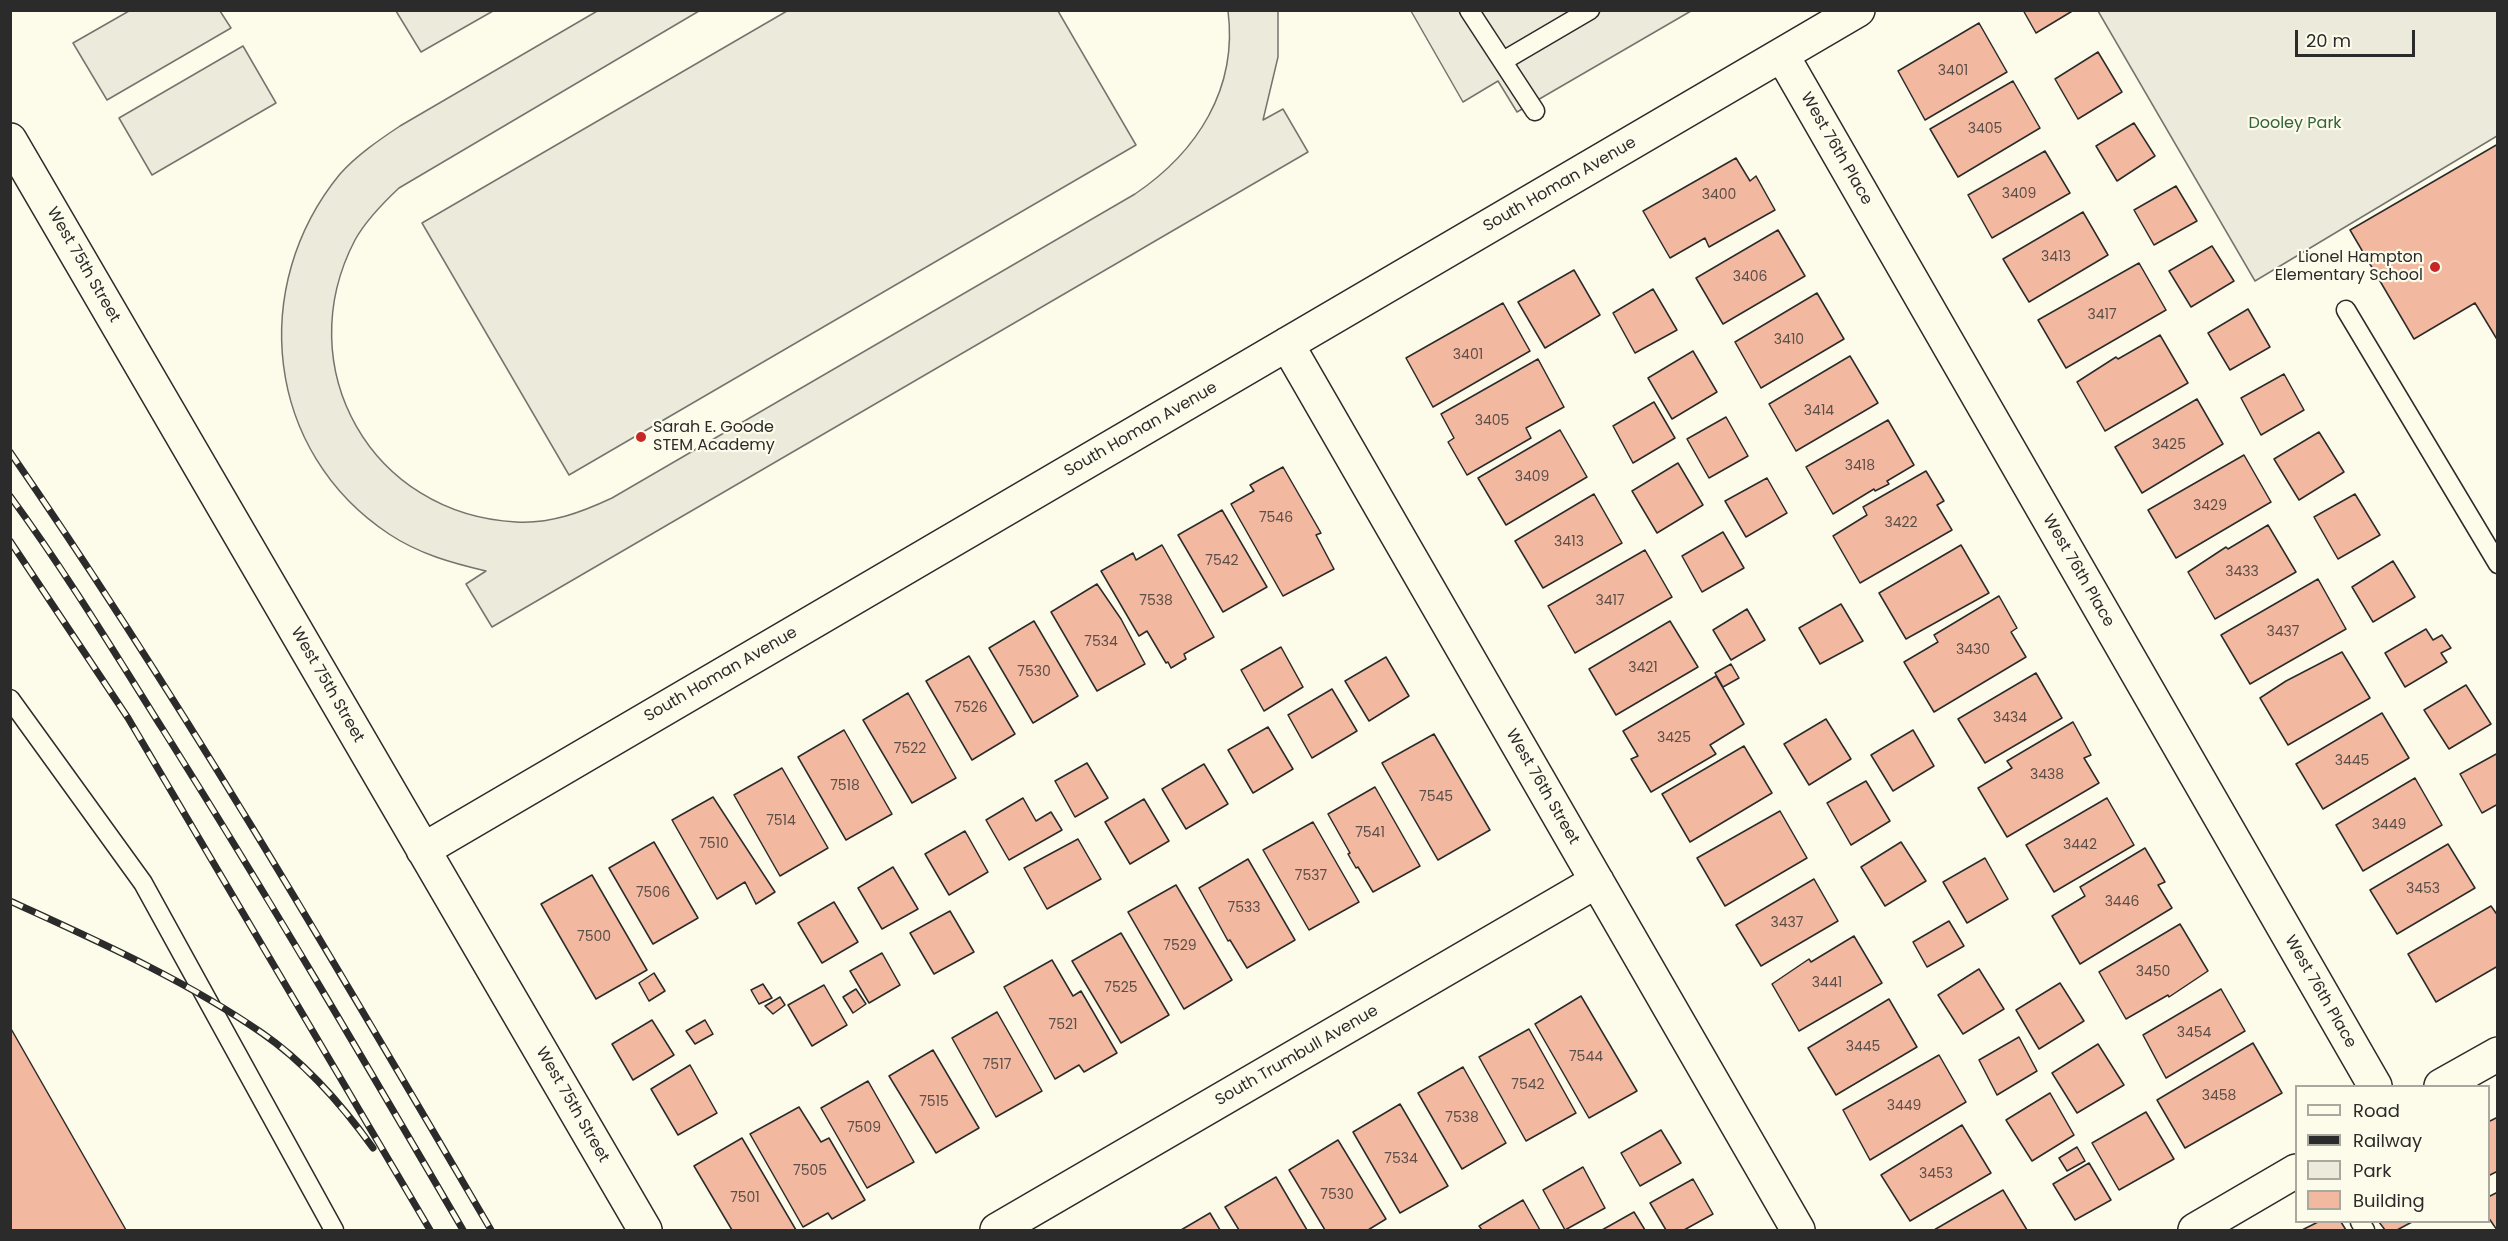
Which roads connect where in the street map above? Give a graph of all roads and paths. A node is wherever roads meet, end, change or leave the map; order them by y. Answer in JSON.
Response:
{"nodes":[{"id":1,"x":1469,"y":10,"type":"edge"},
{"id":2,"x":1590,"y":10,"type":"edge"},
{"id":3,"x":1858,"y":10,"type":"edge"},
{"id":4,"x":1782,"y":55,"type":"junction"},
{"id":5,"x":1503,"y":62,"type":"junction"},
{"id":6,"x":1535,"y":111,"type":"dead end"},
{"id":7,"x":10,"y":140,"type":"edge"},
{"id":8,"x":2346,"y":310,"type":"dead end"},
{"id":9,"x":1287,"y":344,"type":"junction"},
{"id":10,"x":2498,"y":564,"type":"edge"},
{"id":11,"x":10,"y":699,"type":"edge"},
{"id":12,"x":423,"y":850,"type":"junction"},
{"id":13,"x":1597,"y":881,"type":"junction"},
{"id":14,"x":2498,"y":1054,"type":"edge"},
{"id":15,"x":2374,"y":1085,"type":"edge"},
{"id":16,"x":2443,"y":1085,"type":"edge"},
{"id":17,"x":2295,"y":1172,"type":"edge"},
{"id":18,"x":334,"y":1230,"type":"edge"},
{"id":19,"x":645,"y":1230,"type":"edge"},
{"id":20,"x":998,"y":1230,"type":"edge"},
{"id":21,"x":1798,"y":1230,"type":"edge"},
{"id":22,"x":2195,"y":1230,"type":"edge"}],
"edges":[{"from":1,"to":5,"type":"lane"},
{"from":2,"to":5,"type":"lane"},
{"from":3,"to":4,"type":"street","name":"South Homan Avenue"},
{"from":4,"to":9,"type":"street","name":"South Homan Avenue"},
{"from":4,"to":15,"type":"street","name":"West 76th Place"},
{"from":5,"to":6,"type":"lane"},
{"from":7,"to":12,"type":"street","name":"West 75th Street"},
{"from":8,"to":10,"type":"lane"},
{"from":9,"to":12,"type":"street","name":"South Homan Avenue"},
{"from":9,"to":13,"type":"street","name":"West 76th Street"},
{"from":11,"to":18,"type":"lane"},
{"from":12,"to":19,"type":"street","name":"West 75th Street"},
{"from":13,"to":20,"type":"street","name":"South Trumbull Avenue"},
{"from":13,"to":21,"type":"street","name":"West 76th Street"},
{"from":14,"to":16,"type":"street"},
{"from":17,"to":22,"type":"street"}]}
